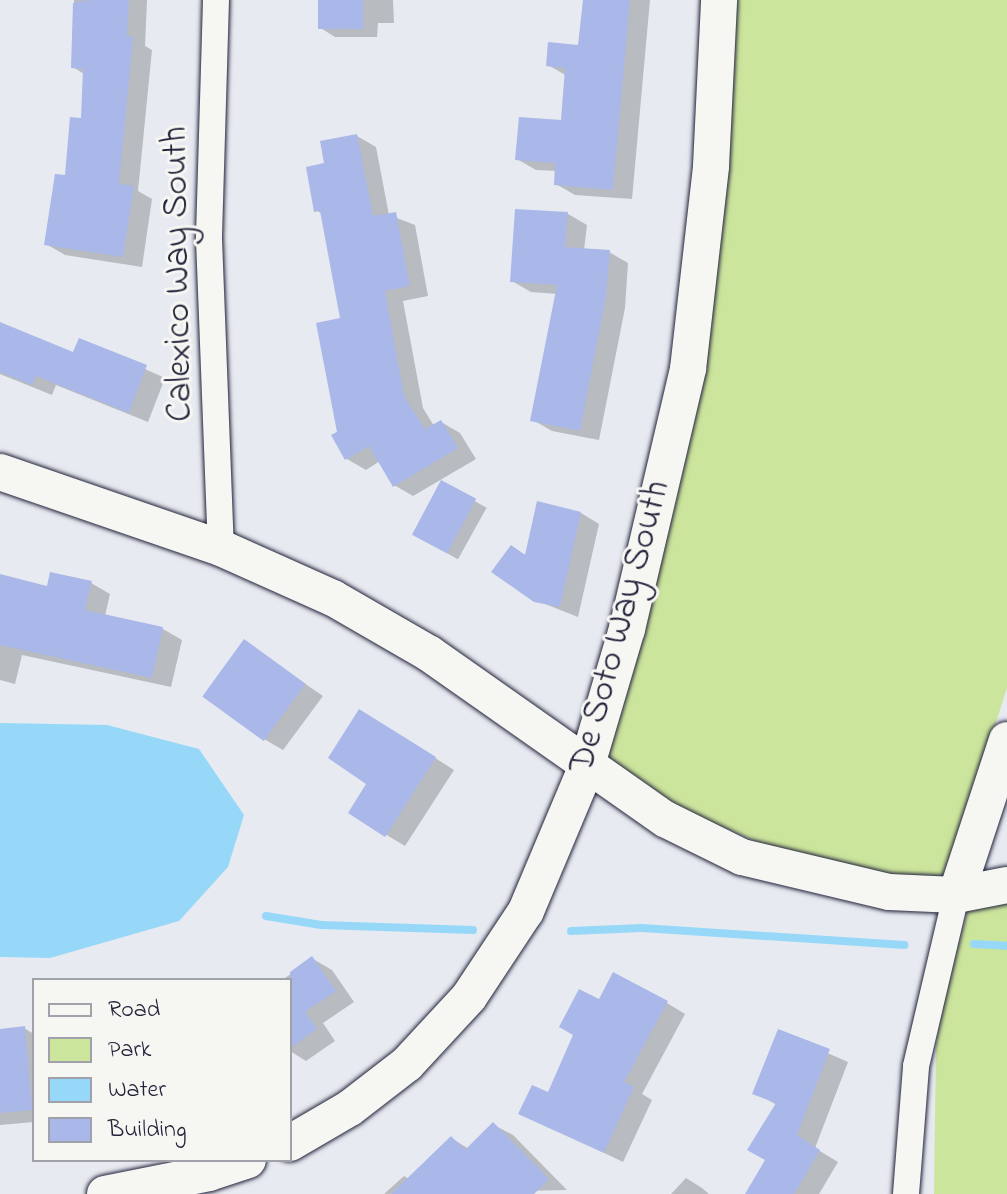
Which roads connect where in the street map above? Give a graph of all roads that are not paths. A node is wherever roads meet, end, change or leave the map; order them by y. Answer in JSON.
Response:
{"nodes":[{"id":1,"x":216,"y":0,"type":"edge"},
{"id":2,"x":719,"y":0,"type":"edge"},
{"id":3,"x":0,"y":472,"type":"edge"},
{"id":4,"x":221,"y":548,"type":"junction"},
{"id":5,"x":1007,"y":740,"type":"edge"},
{"id":6,"x":586,"y":768,"type":"junction"},
{"id":7,"x":1007,"y":885,"type":"edge"},
{"id":8,"x":956,"y":895,"type":"junction"},
{"id":9,"x":292,"y":1142,"type":"edge"},
{"id":10,"x":242,"y":1162,"type":"edge"},
{"id":11,"x":105,"y":1194,"type":"edge"},
{"id":12,"x":906,"y":1194,"type":"edge"}],
"edges":[{"from":1,"to":4,"type":"street","name":"Calexico Way South"},
{"from":2,"to":6,"type":"street","name":"De Soto Way South"},
{"from":3,"to":4,"type":"street"},
{"from":4,"to":6,"type":"street"},
{"from":5,"to":8,"type":"street"},
{"from":6,"to":8,"type":"street"},
{"from":6,"to":9,"type":"street","name":"De Soto Way South"},
{"from":7,"to":8,"type":"street"},
{"from":8,"to":12,"type":"street"},
{"from":10,"to":11,"type":"street"}]}
